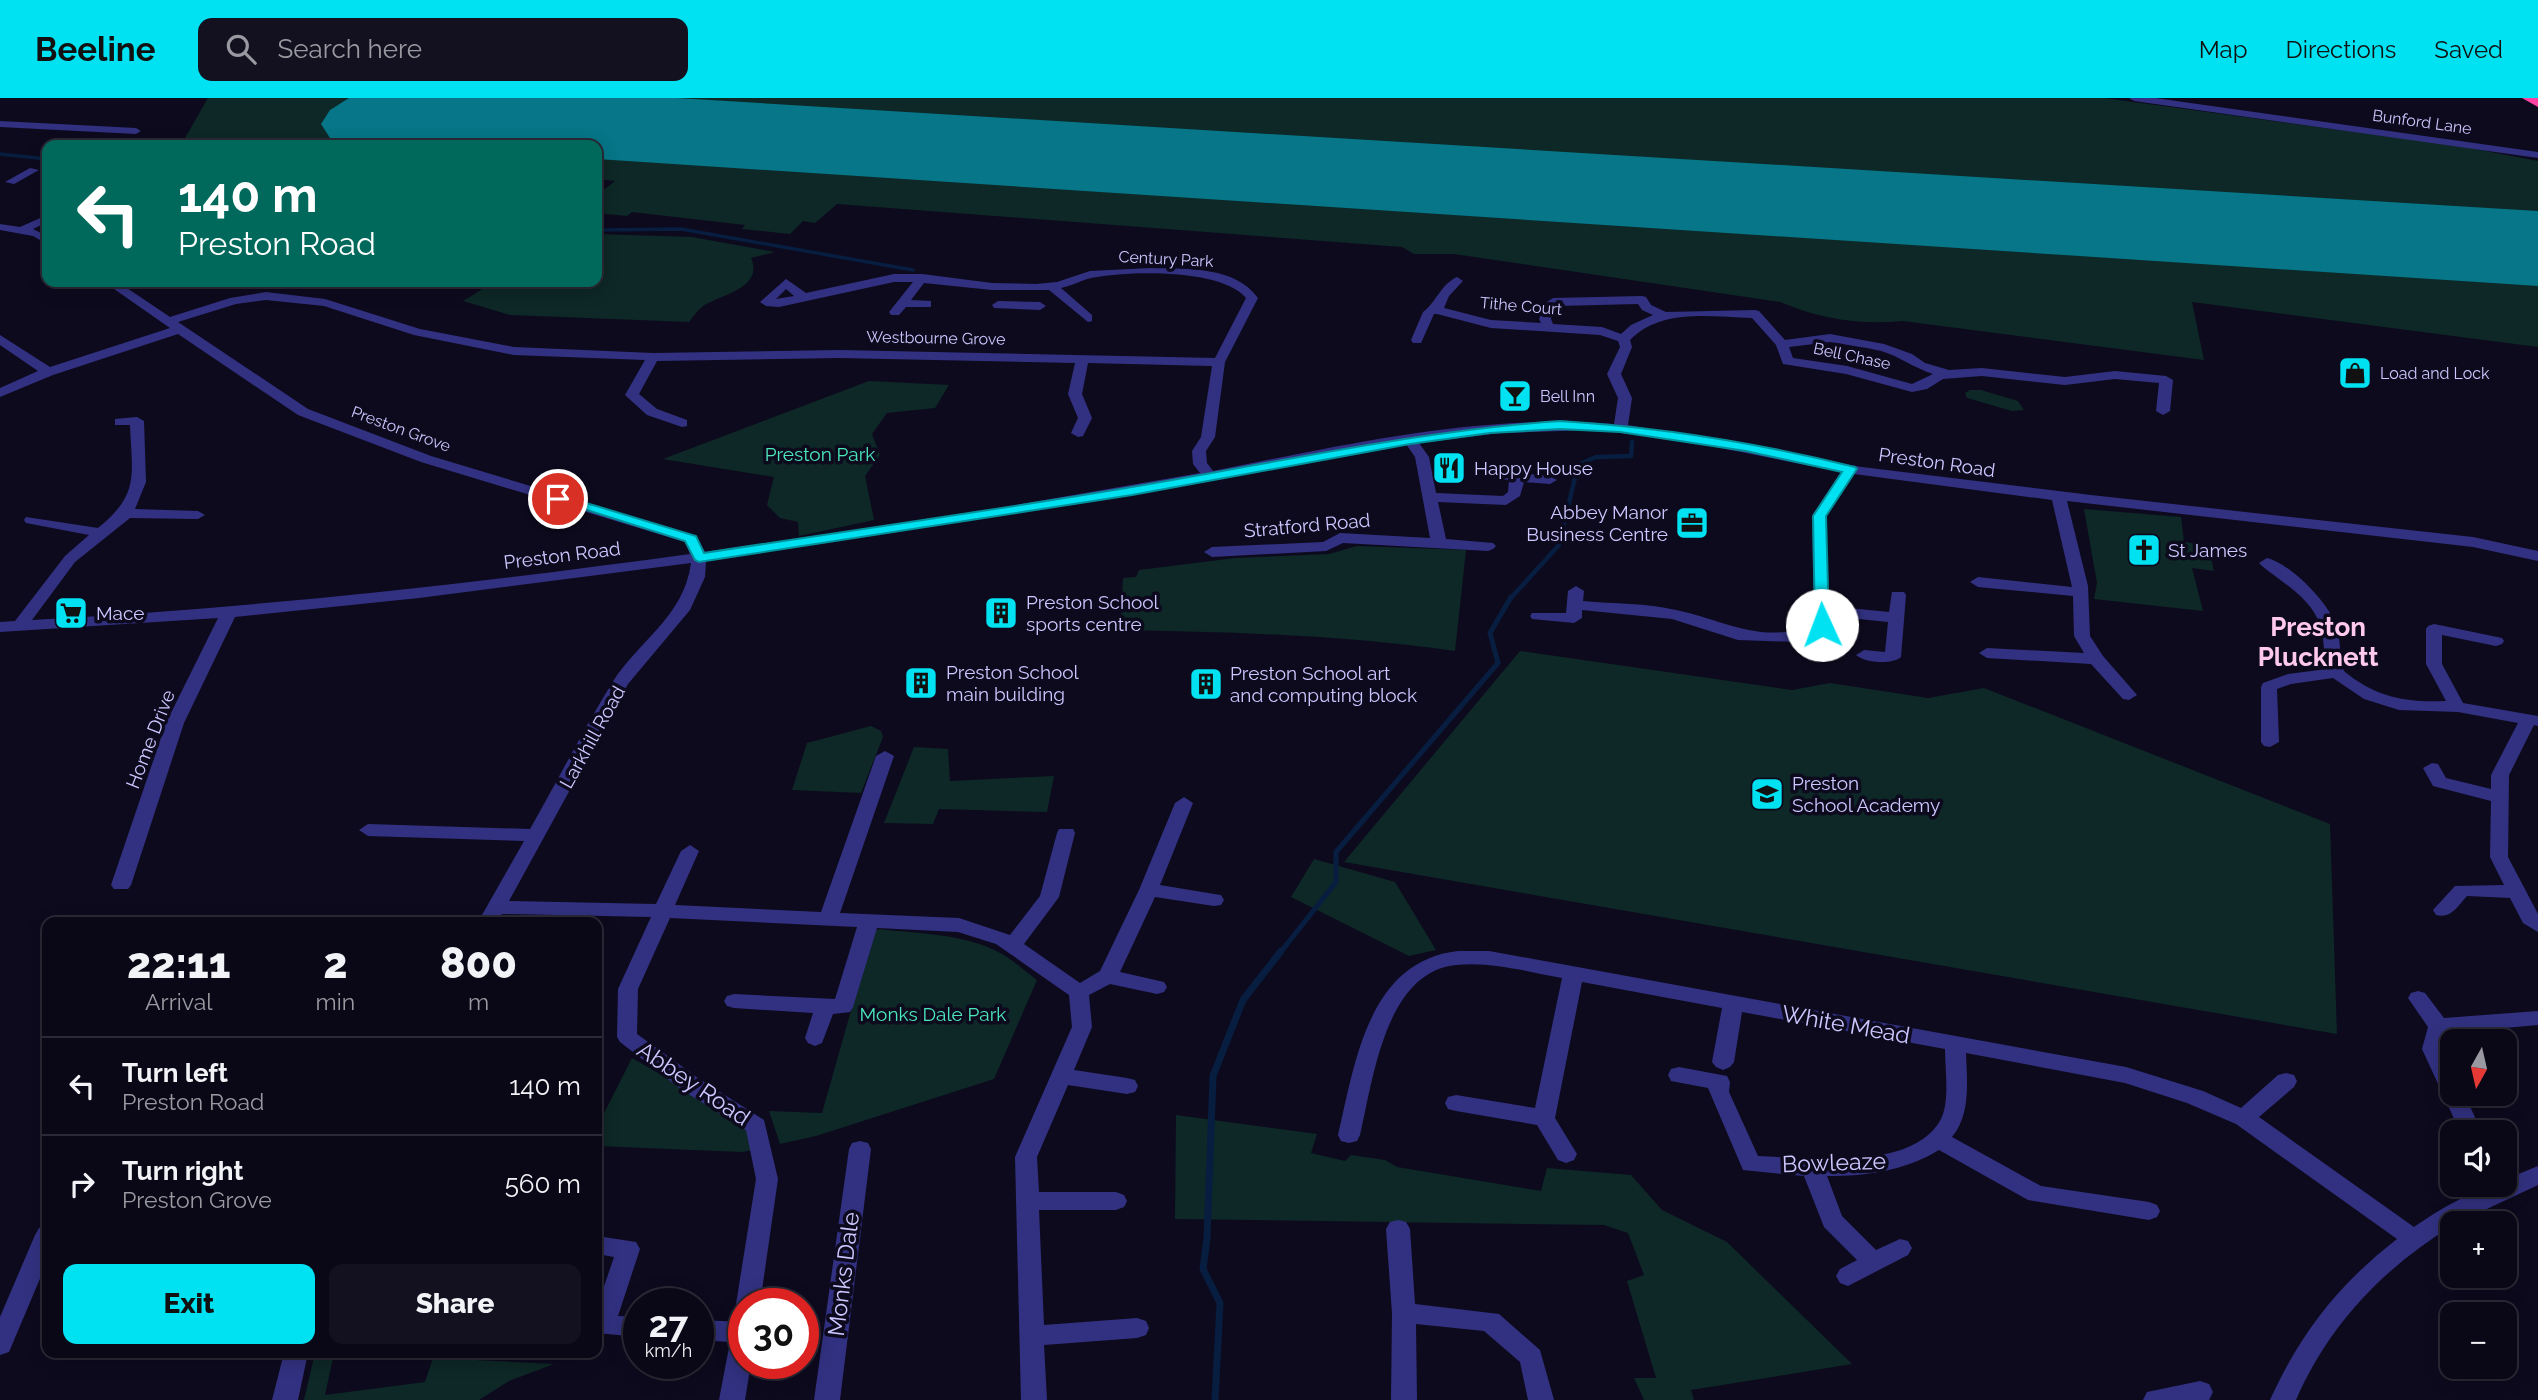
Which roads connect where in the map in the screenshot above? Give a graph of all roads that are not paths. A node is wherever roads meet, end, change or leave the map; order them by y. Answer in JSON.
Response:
{"nodes":[{"id":1,"x":2134,"y":98,"type":"edge"},
{"id":2,"x":2528,"y":98,"type":"edge"},
{"id":3,"x":2538,"y":103,"type":"edge"},
{"id":4,"x":0,"y":124,"type":"edge"},
{"id":5,"x":136,"y":131,"type":"dead end"},
{"id":6,"x":2538,"y":155,"type":"edge"},
{"id":7,"x":34,"y":170,"type":"dead end"},
{"id":8,"x":0,"y":173,"type":"edge"},
{"id":9,"x":22,"y":177,"type":"junction"},
{"id":10,"x":10,"y":182,"type":"dead end"},
{"id":11,"x":42,"y":220,"type":"edge"},
{"id":12,"x":0,"y":227,"type":"edge"},
{"id":13,"x":23,"y":230,"type":"junction"},
{"id":14,"x":42,"y":239,"type":"edge"},
{"id":15,"x":922,"y":278,"type":"junction"},
{"id":16,"x":1457,"y":281,"type":"dead end"},
{"id":17,"x":1051,"y":286,"type":"junction"},
{"id":18,"x":118,"y":287,"type":"edge"},
{"id":19,"x":265,"y":287,"type":"edge"},
{"id":20,"x":1018,"y":287,"type":"junction"},
{"id":21,"x":266,"y":296,"type":"junction"},
{"id":22,"x":803,"y":297,"type":"dead end"},
{"id":23,"x":928,"y":304,"type":"dead end"},
{"id":24,"x":1040,"y":306,"type":"dead end"},
{"id":25,"x":1437,"y":310,"type":"junction"},
{"id":26,"x":1663,"y":315,"type":"junction"},
{"id":27,"x":1088,"y":318,"type":"dead end"},
{"id":28,"x":175,"y":325,"type":"junction"},
{"id":29,"x":1548,"y":326,"type":"junction"},
{"id":30,"x":1632,"y":327,"type":"junction"},
{"id":31,"x":1602,"y":331,"type":"junction"},
{"id":32,"x":0,"y":338,"type":"edge"},
{"id":33,"x":1623,"y":339,"type":"junction"},
{"id":34,"x":1417,"y":340,"type":"dead end"},
{"id":35,"x":1782,"y":344,"type":"junction"},
{"id":36,"x":653,"y":358,"type":"junction"},
{"id":37,"x":1082,"y":359,"type":"junction"},
{"id":38,"x":1219,"y":362,"type":"junction"},
{"id":39,"x":48,"y":372,"type":"junction"},
{"id":40,"x":1947,"y":374,"type":"junction"},
{"id":41,"x":0,"y":393,"type":"edge"},
{"id":42,"x":2163,"y":411,"type":"dead end"},
{"id":43,"x":154,"y":417,"type":"dead end"},
{"id":44,"x":137,"y":421,"type":"junction"},
{"id":45,"x":120,"y":422,"type":"dead end"},
{"id":46,"x":682,"y":423,"type":"dead end"},
{"id":47,"x":1620,"y":429,"type":"junction"},
{"id":48,"x":1078,"y":433,"type":"dead end"},
{"id":49,"x":1410,"y":440,"type":"junction"},
{"id":50,"x":1850,"y":469,"type":"junction"},
{"id":51,"x":1490,"y":474,"type":"dead end"},
{"id":52,"x":1209,"y":475,"type":"junction"},
{"id":53,"x":1517,"y":477,"type":"junction"},
{"id":54,"x":1550,"y":480,"type":"dead end"},
{"id":55,"x":1432,"y":497,"type":"junction"},
{"id":56,"x":2059,"y":498,"type":"junction"},
{"id":57,"x":126,"y":513,"type":"junction"},
{"id":58,"x":199,"y":516,"type":"dead end"},
{"id":59,"x":32,"y":520,"type":"dead end"},
{"id":60,"x":100,"y":533,"type":"junction"},
{"id":61,"x":1439,"y":542,"type":"junction"},
{"id":62,"x":1488,"y":547,"type":"dead end"},
{"id":63,"x":1212,"y":552,"type":"dead end"},
{"id":64,"x":2538,"y":556,"type":"edge"},
{"id":65,"x":699,"y":558,"type":"junction"},
{"id":66,"x":2266,"y":563,"type":"dead end"},
{"id":67,"x":1978,"y":582,"type":"dead end"},
{"id":68,"x":2080,"y":592,"type":"junction"},
{"id":69,"x":1898,"y":595,"type":"dead end"},
{"id":70,"x":1822,"y":610,"type":"junction"},
{"id":71,"x":229,"y":612,"type":"junction"},
{"id":72,"x":1538,"y":616,"type":"dead end"},
{"id":73,"x":1896,"y":618,"type":"junction"},
{"id":74,"x":20,"y":626,"type":"junction"},
{"id":75,"x":0,"y":627,"type":"edge"},
{"id":76,"x":2496,"y":641,"type":"dead end"},
{"id":77,"x":1987,"y":653,"type":"dead end"},
{"id":78,"x":1864,"y":655,"type":"dead end"},
{"id":79,"x":2096,"y":659,"type":"junction"},
{"id":80,"x":2337,"y":673,"type":"junction"},
{"id":81,"x":2129,"y":695,"type":"dead end"},
{"id":82,"x":2457,"y":707,"type":"junction"},
{"id":83,"x":2533,"y":720,"type":"edge"},
{"id":84,"x":2270,"y":742,"type":"dead end"},
{"id":85,"x":885,"y":756,"type":"dead end"},
{"id":86,"x":2432,"y":768,"type":"dead end"},
{"id":87,"x":2499,"y":797,"type":"junction"},
{"id":88,"x":1184,"y":803,"type":"dead end"},
{"id":89,"x":368,"y":830,"type":"dead end"},
{"id":90,"x":395,"y":831,"type":"junction"},
{"id":91,"x":1066,"y":833,"type":"dead end"},
{"id":92,"x":537,"y":835,"type":"junction"},
{"id":93,"x":384,"y":848,"type":"dead end"},
{"id":94,"x":690,"y":851,"type":"dead end"},
{"id":95,"x":121,"y":885,"type":"dead end"},
{"id":96,"x":1149,"y":890,"type":"junction"},
{"id":97,"x":2516,"y":892,"type":"junction"},
{"id":98,"x":1214,"y":900,"type":"dead end"},
{"id":99,"x":2443,"y":910,"type":"dead end"},
{"id":100,"x":662,"y":911,"type":"junction"},
{"id":101,"x":493,"y":914,"type":"edge"},
{"id":102,"x":828,"y":919,"type":"junction"},
{"id":103,"x":869,"y":921,"type":"junction"},
{"id":104,"x":2538,"y":925,"type":"edge"},
{"id":105,"x":1013,"y":945,"type":"junction"},
{"id":106,"x":1573,"y":975,"type":"junction"},
{"id":107,"x":1108,"y":976,"type":"junction"},
{"id":108,"x":1157,"y":987,"type":"dead end"},
{"id":109,"x":1079,"y":992,"type":"junction"},
{"id":110,"x":2418,"y":998,"type":"dead end"},
{"id":111,"x":734,"y":1001,"type":"dead end"},
{"id":112,"x":1733,"y":1004,"type":"junction"},
{"id":113,"x":825,"y":1007,"type":"junction"},
{"id":114,"x":2538,"y":1018,"type":"edge"},
{"id":115,"x":2439,"y":1026,"type":"junction"},
{"id":116,"x":815,"y":1038,"type":"dead end"},
{"id":117,"x":1955,"y":1044,"type":"junction"},
{"id":118,"x":2440,"y":1064,"type":"edge"},
{"id":119,"x":1721,"y":1073,"type":"junction"},
{"id":120,"x":1679,"y":1075,"type":"dead end"},
{"id":121,"x":1061,"y":1076,"type":"junction"},
{"id":122,"x":2286,"y":1082,"type":"dead end"},
{"id":123,"x":1127,"y":1086,"type":"dead end"},
{"id":124,"x":1456,"y":1103,"type":"dead end"},
{"id":125,"x":2459,"y":1106,"type":"edge"},
{"id":126,"x":2464,"y":1116,"type":"dead end"},
{"id":127,"x":1544,"y":1118,"type":"junction"},
{"id":128,"x":2244,"y":1118,"type":"junction"},
{"id":129,"x":1349,"y":1135,"type":"dead end"},
{"id":130,"x":1937,"y":1139,"type":"junction"},
{"id":131,"x":859,"y":1149,"type":"dead end"},
{"id":132,"x":1566,"y":1154,"type":"dead end"},
{"id":133,"x":1812,"y":1166,"type":"junction"},
{"id":134,"x":2538,"y":1175,"type":"edge"},
{"id":135,"x":1028,"y":1201,"type":"junction"},
{"id":136,"x":1116,"y":1201,"type":"dead end"},
{"id":137,"x":2149,"y":1211,"type":"dead end"},
{"id":138,"x":1398,"y":1229,"type":"dead end"},
{"id":139,"x":2414,"y":1238,"type":"junction"},
{"id":140,"x":602,"y":1246,"type":"edge"},
{"id":141,"x":42,"y":1247,"type":"edge"},
{"id":142,"x":1900,"y":1248,"type":"dead end"},
{"id":143,"x":1874,"y":1262,"type":"junction"},
{"id":144,"x":1848,"y":1276,"type":"dead end"},
{"id":145,"x":750,"y":1288,"type":"edge"},
{"id":146,"x":1404,"y":1313,"type":"junction"},
{"id":147,"x":602,"y":1320,"type":"edge"},
{"id":148,"x":602,"y":1325,"type":"edge"},
{"id":149,"x":623,"y":1326,"type":"edge"},
{"id":150,"x":1138,"y":1328,"type":"dead end"},
{"id":151,"x":1032,"y":1336,"type":"junction"},
{"id":152,"x":0,"y":1345,"type":"edge"},
{"id":153,"x":295,"y":1358,"type":"edge"},
{"id":154,"x":736,"y":1379,"type":"edge"},
{"id":155,"x":2200,"y":1392,"type":"dead end"},
{"id":156,"x":285,"y":1400,"type":"edge"},
{"id":157,"x":732,"y":1400,"type":"edge"},
{"id":158,"x":827,"y":1400,"type":"edge"},
{"id":159,"x":1034,"y":1400,"type":"edge"},
{"id":160,"x":1404,"y":1400,"type":"edge"},
{"id":161,"x":1541,"y":1400,"type":"edge"},
{"id":162,"x":2155,"y":1400,"type":"edge"},
{"id":163,"x":2283,"y":1400,"type":"edge"}],
"edges":[{"from":1,"to":6,"type":"street","name":"Bunford Lane"},
{"from":2,"to":3,"type":"highway"},
{"from":4,"to":5,"type":"street"},
{"from":7,"to":9,"type":"street"},
{"from":8,"to":9,"type":"street"},
{"from":9,"to":10,"type":"street"},
{"from":11,"to":13,"type":"street"},
{"from":12,"to":13,"type":"street"},
{"from":13,"to":14,"type":"street"},
{"from":15,"to":20,"type":"street","name":"Century Park"},
{"from":15,"to":22,"type":"street","name":"Century Park"},
{"from":15,"to":23,"type":"street"},
{"from":16,"to":25,"type":"street","name":"Tithe Court"},
{"from":17,"to":20,"type":"street","name":"Century Park"},
{"from":17,"to":27,"type":"street"},
{"from":17,"to":38,"type":"street","name":"Century Park"},
{"from":18,"to":28,"type":"street","name":"Preston Grove"},
{"from":19,"to":21,"type":"street"},
{"from":20,"to":24,"type":"street"},
{"from":21,"to":28,"type":"street","name":"Westbourne Grove"},
{"from":21,"to":36,"type":"street","name":"Westbourne Grove"},
{"from":25,"to":29,"type":"street","name":"Tithe Court"},
{"from":25,"to":34,"type":"street","name":"Tithe Court"},
{"from":26,"to":29,"type":"street"},
{"from":26,"to":30,"type":"street","name":"Bell Chase"},
{"from":26,"to":35,"type":"street","name":"Bell Chase"},
{"from":28,"to":39,"type":"street","name":"Westbourne Grove"},
{"from":28,"to":65,"type":"street","name":"Preston Grove"},
{"from":29,"to":31,"type":"street","name":"Tithe Court"},
{"from":30,"to":31,"type":"street","name":"Tithe Court"},
{"from":30,"to":33,"type":"street"},
{"from":31,"to":33,"type":"street","name":"Tithe Court"},
{"from":32,"to":39,"type":"street"},
{"from":33,"to":47,"type":"street"},
{"from":35,"to":40,"type":"street"},
{"from":35,"to":40,"type":"street","name":"Bell Chase"},
{"from":36,"to":37,"type":"street","name":"Westbourne Grove"},
{"from":36,"to":46,"type":"street"},
{"from":37,"to":38,"type":"street","name":"Westbourne Grove"},
{"from":37,"to":48,"type":"street"},
{"from":38,"to":52,"type":"street"},
{"from":39,"to":41,"type":"street","name":"Westbourne Grove"},
{"from":40,"to":42,"type":"street","name":"Bell Chase"},
{"from":43,"to":44,"type":"street"},
{"from":44,"to":45,"type":"street"},
{"from":44,"to":57,"type":"street"},
{"from":47,"to":49,"type":"street","name":"Preston Road"},
{"from":47,"to":50,"type":"street","name":"Preston Road"},
{"from":49,"to":52,"type":"street","name":"Preston Road"},
{"from":49,"to":55,"type":"street"},
{"from":50,"to":56,"type":"street","name":"Preston Road"},
{"from":50,"to":70,"type":"street"},
{"from":51,"to":53,"type":"street"},
{"from":52,"to":65,"type":"street","name":"Preston Road"},
{"from":53,"to":54,"type":"street"},
{"from":53,"to":55,"type":"street"},
{"from":55,"to":61,"type":"street"},
{"from":56,"to":64,"type":"street","name":"Preston Road"},
{"from":56,"to":68,"type":"street"},
{"from":57,"to":58,"type":"street"},
{"from":57,"to":60,"type":"street"},
{"from":59,"to":60,"type":"street"},
{"from":60,"to":74,"type":"street"},
{"from":61,"to":62,"type":"street","name":"Stratford Road"},
{"from":61,"to":63,"type":"street","name":"Stratford Road"},
{"from":65,"to":71,"type":"street","name":"Preston Road"},
{"from":65,"to":92,"type":"street","name":"Larkhill Road"},
{"from":66,"to":80,"type":"street"},
{"from":67,"to":68,"type":"street"},
{"from":68,"to":79,"type":"street"},
{"from":69,"to":73,"type":"street"},
{"from":70,"to":72,"type":"street"},
{"from":70,"to":73,"type":"street"},
{"from":71,"to":74,"type":"street","name":"Preston Road"},
{"from":71,"to":95,"type":"street","name":"Home Drive"},
{"from":73,"to":78,"type":"street"},
{"from":74,"to":75,"type":"street","name":"Preston Road"},
{"from":76,"to":82,"type":"street"},
{"from":77,"to":79,"type":"street"},
{"from":79,"to":81,"type":"street"},
{"from":80,"to":82,"type":"street"},
{"from":80,"to":84,"type":"street"},
{"from":82,"to":83,"type":"street"},
{"from":83,"to":87,"type":"street"},
{"from":85,"to":102,"type":"street"},
{"from":86,"to":87,"type":"street"},
{"from":87,"to":97,"type":"street"},
{"from":88,"to":96,"type":"street"},
{"from":89,"to":90,"type":"street"},
{"from":90,"to":92,"type":"street"},
{"from":90,"to":93,"type":"street"},
{"from":91,"to":105,"type":"street"},
{"from":92,"to":101,"type":"street","name":"Larkhill Road"},
{"from":94,"to":100,"type":"street"},
{"from":96,"to":98,"type":"street"},
{"from":96,"to":107,"type":"street"},
{"from":97,"to":99,"type":"street"},
{"from":97,"to":104,"type":"street"},
{"from":100,"to":101,"type":"street"},
{"from":100,"to":102,"type":"street"},
{"from":100,"to":145,"type":"street","name":"Abbey Road"},
{"from":102,"to":103,"type":"street"},
{"from":103,"to":105,"type":"street"},
{"from":103,"to":113,"type":"street"},
{"from":105,"to":109,"type":"street"},
{"from":106,"to":112,"type":"street","name":"White Mead"},
{"from":106,"to":127,"type":"street"},
{"from":106,"to":129,"type":"street","name":"White Mead"},
{"from":107,"to":108,"type":"street"},
{"from":107,"to":109,"type":"street"},
{"from":109,"to":121,"type":"street"},
{"from":110,"to":115,"type":"street"},
{"from":111,"to":113,"type":"street"},
{"from":112,"to":117,"type":"street","name":"White Mead"},
{"from":112,"to":119,"type":"street"},
{"from":113,"to":116,"type":"street"},
{"from":114,"to":115,"type":"street"},
{"from":115,"to":118,"type":"street"},
{"from":117,"to":128,"type":"street","name":"White Mead"},
{"from":117,"to":130,"type":"street"},
{"from":119,"to":120,"type":"street"},
{"from":119,"to":133,"type":"street","name":"Bowleaze"},
{"from":121,"to":123,"type":"street"},
{"from":121,"to":135,"type":"street"},
{"from":122,"to":128,"type":"street"},
{"from":124,"to":127,"type":"street"},
{"from":125,"to":126,"type":"street"},
{"from":127,"to":132,"type":"street"},
{"from":128,"to":139,"type":"street","name":"White Mead"},
{"from":130,"to":133,"type":"street","name":"Bowleaze"},
{"from":130,"to":137,"type":"street"},
{"from":131,"to":158,"type":"street","name":"Monks Dale"},
{"from":133,"to":143,"type":"street"},
{"from":134,"to":139,"type":"street"},
{"from":135,"to":136,"type":"street"},
{"from":135,"to":151,"type":"street"},
{"from":138,"to":146,"type":"street"},
{"from":139,"to":163,"type":"street"},
{"from":140,"to":147,"type":"street"},
{"from":141,"to":152,"type":"street"},
{"from":142,"to":143,"type":"street"},
{"from":143,"to":144,"type":"street"},
{"from":146,"to":160,"type":"street"},
{"from":146,"to":161,"type":"street"},
{"from":148,"to":149,"type":"street"},
{"from":150,"to":151,"type":"street"},
{"from":151,"to":159,"type":"street"},
{"from":153,"to":156,"type":"street"},
{"from":154,"to":157,"type":"street"},
{"from":155,"to":162,"type":"street"}]}
